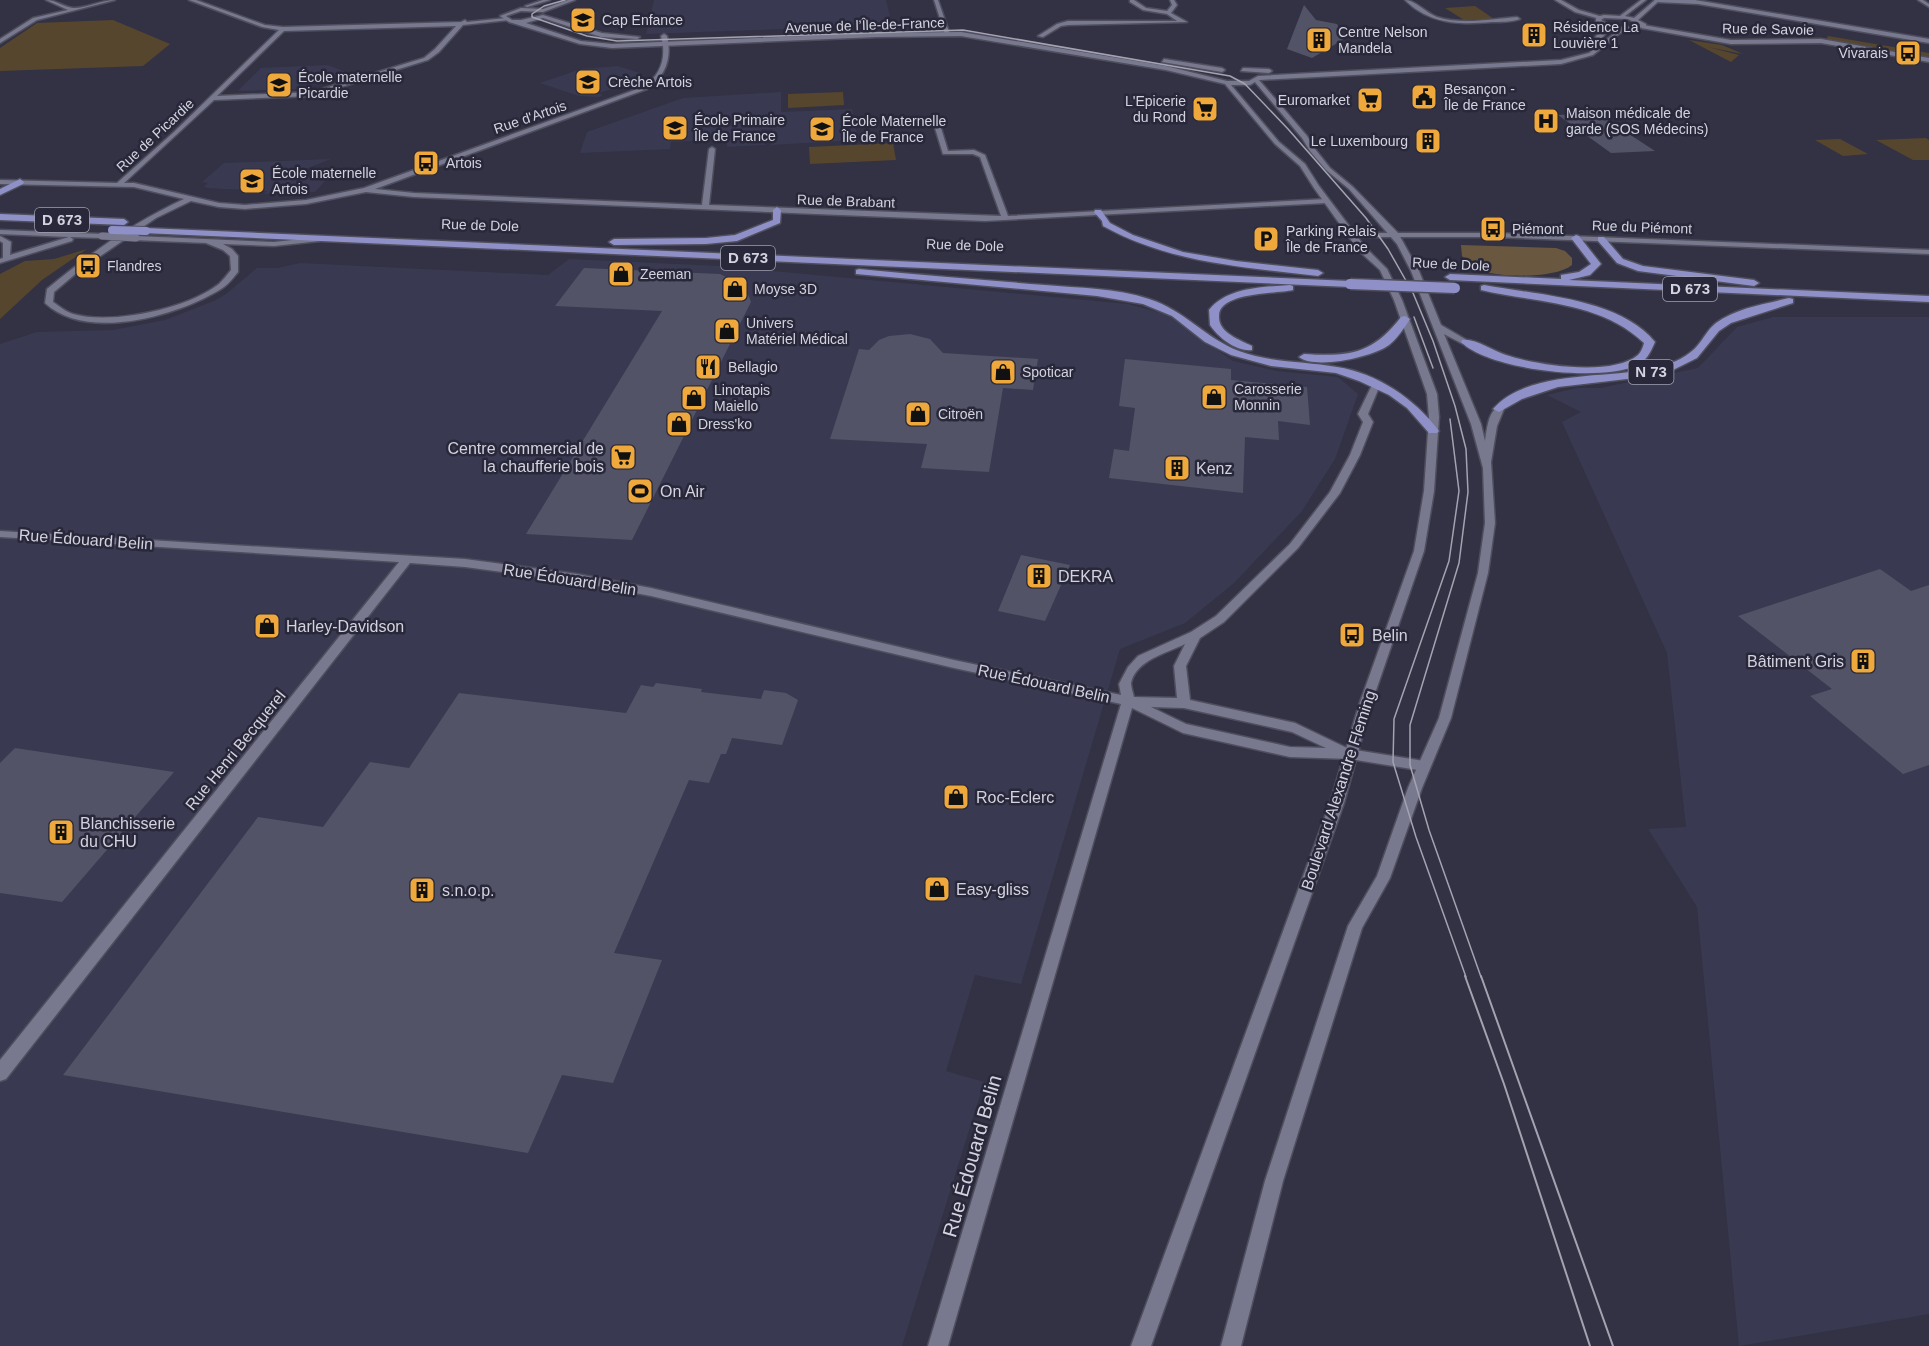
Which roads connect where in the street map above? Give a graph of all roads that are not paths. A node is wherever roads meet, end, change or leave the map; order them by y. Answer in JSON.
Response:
{"nodes":[{"id":1,"x":48,"y":0,"type":"edge"},
{"id":2,"x":113,"y":0,"type":"edge"},
{"id":3,"x":191,"y":0,"type":"edge"},
{"id":4,"x":548,"y":0,"type":"edge"},
{"id":5,"x":573,"y":0,"type":"edge"},
{"id":6,"x":936,"y":0,"type":"edge"},
{"id":7,"x":1132,"y":0,"type":"edge"},
{"id":8,"x":1172,"y":0,"type":"edge"},
{"id":9,"x":1407,"y":0,"type":"edge"},
{"id":10,"x":1557,"y":0,"type":"edge"},
{"id":11,"x":1644,"y":0,"type":"edge"},
{"id":12,"x":1691,"y":0,"type":"edge"},
{"id":13,"x":1920,"y":0,"type":"edge"},
{"id":14,"x":1657,"y":1,"type":"edge"},
{"id":15,"x":1698,"y":3,"type":"junction"},
{"id":16,"x":1929,"y":6,"type":"edge"},
{"id":17,"x":71,"y":9,"type":"junction"},
{"id":18,"x":516,"y":10,"type":"junction"},
{"id":19,"x":1168,"y":13,"type":"junction"},
{"id":20,"x":543,"y":14,"type":"junction"},
{"id":21,"x":1622,"y":16,"type":"junction"},
{"id":22,"x":505,"y":17,"type":"junction"},
{"id":23,"x":1600,"y":17,"type":"junction"},
{"id":24,"x":480,"y":18,"type":"junction"},
{"id":25,"x":1517,"y":19,"type":"dead end"},
{"id":26,"x":1636,"y":19,"type":"junction"},
{"id":27,"x":516,"y":21,"type":"junction"},
{"id":28,"x":461,"y":24,"type":"junction"},
{"id":29,"x":366,"y":26,"type":"junction"},
{"id":30,"x":945,"y":26,"type":"junction"},
{"id":31,"x":955,"y":26,"type":"dead end"},
{"id":32,"x":1607,"y":26,"type":"junction"},
{"id":33,"x":910,"y":27,"type":"dead end"},
{"id":34,"x":934,"y":27,"type":"dead end"},
{"id":35,"x":1643,"y":27,"type":"junction"},
{"id":36,"x":283,"y":29,"type":"junction"},
{"id":37,"x":1627,"y":29,"type":"junction"},
{"id":38,"x":948,"y":34,"type":"junction"},
{"id":39,"x":664,"y":36,"type":"junction"},
{"id":40,"x":1020,"y":36,"type":"dead end"},
{"id":41,"x":1041,"y":36,"type":"dead end"},
{"id":42,"x":640,"y":37,"type":"dead end"},
{"id":43,"x":652,"y":37,"type":"dead end"},
{"id":44,"x":0,"y":41,"type":"edge"},
{"id":45,"x":1929,"y":41,"type":"edge"},
{"id":46,"x":667,"y":44,"type":"junction"},
{"id":47,"x":1929,"y":60,"type":"edge"},
{"id":48,"x":1233,"y":69,"type":"junction"},
{"id":49,"x":1214,"y":79,"type":"junction"},
{"id":50,"x":1257,"y":79,"type":"junction"},
{"id":51,"x":1227,"y":83,"type":"junction"},
{"id":52,"x":212,"y":98,"type":"junction"},
{"id":53,"x":938,"y":128,"type":"dead end"},
{"id":54,"x":712,"y":149,"type":"dead end"},
{"id":55,"x":0,"y":182,"type":"edge"},
{"id":56,"x":20,"y":182,"type":"junction"},
{"id":57,"x":119,"y":184,"type":"junction"},
{"id":58,"x":366,"y":190,"type":"junction"},
{"id":59,"x":0,"y":192,"type":"edge"},
{"id":60,"x":191,"y":198,"type":"junction"},
{"id":61,"x":1326,"y":201,"type":"junction"},
{"id":62,"x":705,"y":207,"type":"junction"},
{"id":63,"x":777,"y":210,"type":"junction"},
{"id":64,"x":1098,"y":212,"type":"junction"},
{"id":65,"x":0,"y":217,"type":"edge"},
{"id":66,"x":1005,"y":218,"type":"junction"},
{"id":67,"x":0,"y":225,"type":"edge"},
{"id":68,"x":0,"y":232,"type":"edge"},
{"id":69,"x":1353,"y":235,"type":"junction"},
{"id":70,"x":1395,"y":235,"type":"junction"},
{"id":71,"x":88,"y":236,"type":"junction"},
{"id":72,"x":0,"y":238,"type":"edge"},
{"id":73,"x":1576,"y":238,"type":"junction"},
{"id":74,"x":320,"y":239,"type":"junction"},
{"id":75,"x":1601,"y":239,"type":"junction"},
{"id":76,"x":206,"y":241,"type":"junction"},
{"id":77,"x":578,"y":243,"type":"junction"},
{"id":78,"x":1929,"y":252,"type":"edge"},
{"id":79,"x":677,"y":255,"type":"junction"},
{"id":80,"x":3,"y":259,"type":"edge"},
{"id":81,"x":1330,"y":275,"type":"junction"},
{"id":82,"x":1345,"y":280,"type":"junction"},
{"id":83,"x":1530,"y":282,"type":"junction"},
{"id":84,"x":1484,"y":288,"type":"junction"},
{"id":85,"x":1816,"y":294,"type":"junction"},
{"id":86,"x":1929,"y":299,"type":"edge"},
{"id":87,"x":1789,"y":301,"type":"junction"},
{"id":88,"x":1929,"y":307,"type":"edge"},
{"id":89,"x":1405,"y":319,"type":"junction"},
{"id":90,"x":1436,"y":326,"type":"junction"},
{"id":91,"x":1466,"y":342,"type":"joint"},
{"id":92,"x":1376,"y":385,"type":"junction"},
{"id":93,"x":1499,"y":409,"type":"joint"},
{"id":94,"x":1433,"y":431,"type":"junction"},
{"id":95,"x":1488,"y":468,"type":"junction"},
{"id":96,"x":0,"y":534,"type":"edge"},
{"id":97,"x":406,"y":560,"type":"junction"},
{"id":98,"x":1195,"y":635,"type":"junction"},
{"id":99,"x":1128,"y":701,"type":"junction"},
{"id":100,"x":1184,"y":703,"type":"junction"},
{"id":101,"x":1350,"y":754,"type":"junction"},
{"id":102,"x":1424,"y":766,"type":"junction"},
{"id":103,"x":0,"y":1073,"type":"edge"},
{"id":104,"x":938,"y":1346,"type":"edge"},
{"id":105,"x":1141,"y":1346,"type":"edge"},
{"id":106,"x":1231,"y":1346,"type":"edge"}],
"edges":[{"from":1,"to":17,"type":"street"},
{"from":2,"to":17,"type":"street"},
{"from":3,"to":36,"type":"street"},
{"from":4,"to":18,"type":"street"},
{"from":5,"to":20,"type":"street"},
{"from":6,"to":30,"type":"street"},
{"from":7,"to":19,"type":"street"},
{"from":8,"to":19,"type":"street"},
{"from":9,"to":25,"type":"street"},
{"from":10,"to":23,"type":"street"},
{"from":11,"to":21,"type":"street"},
{"from":12,"to":15,"type":"street"},
{"from":13,"to":16,"type":"street"},
{"from":14,"to":15,"type":"street"},
{"from":14,"to":26,"type":"street"},
{"from":15,"to":45,"type":"street"},
{"from":17,"to":44,"type":"street"},
{"from":18,"to":20,"type":"street"},
{"from":18,"to":22,"type":"street"},
{"from":19,"to":41,"type":"street"},
{"from":20,"to":27,"type":"street"},
{"from":20,"to":42,"type":"street"},
{"from":21,"to":23,"type":"street"},
{"from":21,"to":26,"type":"street"},
{"from":22,"to":24,"type":"street"},
{"from":22,"to":27,"type":"street"},
{"from":22,"to":28,"type":"street"},
{"from":23,"to":32,"type":"street"},
{"from":24,"to":28,"type":"street"},
{"from":24,"to":29,"type":"street"},
{"from":26,"to":35,"type":"street"},
{"from":27,"to":46,"type":"street","name":"Avenue de l’Île-de-France"},
{"from":28,"to":29,"type":"street"},
{"from":28,"to":52,"type":"street"},
{"from":29,"to":36,"type":"street"},
{"from":30,"to":31,"type":"street","name":"Avenue de l’Île-de-France"},
{"from":30,"to":34,"type":"street","name":"Avenue de l’Île-de-France"},
{"from":30,"to":38,"type":"street"},
{"from":32,"to":37,"type":"street"},
{"from":32,"to":48,"type":"street"},
{"from":33,"to":39,"type":"street","name":"Avenue de l’Île-de-France"},
{"from":35,"to":37,"type":"street","name":"Rue de Savoie"},
{"from":35,"to":47,"type":"street","name":"Rue de Savoie"},
{"from":36,"to":52,"type":"street","name":"Rue de Picardie"},
{"from":37,"to":50,"type":"street"},
{"from":38,"to":46,"type":"street","name":"Avenue de l’Île-de-France"},
{"from":38,"to":49,"type":"street","name":"Avenue de l’Île-de-France"},
{"from":39,"to":43,"type":"street","name":"Avenue de l’Île-de-France"},
{"from":39,"to":46,"type":"street"},
{"from":40,"to":48,"type":"street"},
{"from":46,"to":58,"type":"street","name":"Rue d'Artois"},
{"from":48,"to":49,"type":"street"},
{"from":48,"to":50,"type":"street"},
{"from":49,"to":51,"type":"street","name":"Avenue de l’Île-de-France"},
{"from":50,"to":51,"type":"street"},
{"from":50,"to":70,"type":"street"},
{"from":51,"to":61,"type":"street","name":"Boulevard Alexandre Fleming"},
{"from":52,"to":57,"type":"street","name":"Rue de Picardie"},
{"from":53,"to":66,"type":"street"},
{"from":54,"to":62,"type":"street"},
{"from":55,"to":56,"type":"street"},
{"from":56,"to":57,"type":"street"},
{"from":56,"to":59,"type":"main road"},
{"from":57,"to":60,"type":"street","name":"Rue de Picardie"},
{"from":58,"to":60,"type":"street","name":"Rue de Picardie"},
{"from":58,"to":62,"type":"street","name":"Rue de Brabant"},
{"from":60,"to":76,"type":"street","name":"Rue de Dole"},
{"from":61,"to":64,"type":"street","name":"Rue de Brabant"},
{"from":61,"to":69,"type":"street","name":"Boulevard Alexandre Fleming"},
{"from":62,"to":63,"type":"street","name":"Rue de Brabant"},
{"from":63,"to":66,"type":"street","name":"Rue de Brabant"},
{"from":63,"to":77,"type":"main road"},
{"from":64,"to":66,"type":"street","name":"Rue de Brabant"},
{"from":64,"to":81,"type":"main road"},
{"from":65,"to":77,"type":"main road","name":"Rue de Dole","number":"D 673"},
{"from":67,"to":74,"type":"main road","name":"Rue de Dole","number":"D 673","bridge":true},
{"from":68,"to":71,"type":"street","name":"Rue de Dole"},
{"from":69,"to":70,"type":"street","name":"Rue du Piémont"},
{"from":69,"to":89,"type":"street","name":"Boulevard Alexandre Fleming"},
{"from":70,"to":73,"type":"street","name":"Rue du Piémont"},
{"from":70,"to":90,"type":"street"},
{"from":71,"to":76,"type":"street","name":"Rue de Dole","bridge":true},
{"from":71,"to":80,"type":"street"},
{"from":72,"to":80,"type":"street"},
{"from":73,"to":75,"type":"street","name":"Rue du Piémont"},
{"from":73,"to":83,"type":"main road"},
{"from":74,"to":76,"type":"street","name":"Rue de Dole"},
{"from":74,"to":79,"type":"main road","name":"Rue de Dole","number":"D 673"},
{"from":75,"to":78,"type":"street","name":"Rue du Piémont"},
{"from":75,"to":85,"type":"main road"},
{"from":77,"to":81,"type":"main road","name":"Rue de Dole","number":"D 673"},
{"from":79,"to":82,"type":"main road","name":"Rue de Dole","number":"D 673"},
{"from":79,"to":92,"type":"main road"},
{"from":81,"to":82,"type":"main road","name":"Rue de Dole","number":"D 673"},
{"from":82,"to":83,"type":"main road","name":"Rue de Dole","number":"D 673"},
{"from":82,"to":84,"type":"main road","name":"Rue de Dole","number":"D 673","bridge":true},
{"from":82,"to":89,"type":"main road"},
{"from":83,"to":85,"type":"main road","name":"Rue de Dole","number":"D 673"},
{"from":84,"to":87,"type":"main road","name":"Rue de Dole","number":"D 673"},
{"from":84,"to":91,"type":"main road"},
{"from":85,"to":86,"type":"main road","name":"Rue de Dole","number":"D 673"},
{"from":87,"to":88,"type":"main road","name":"Rue de Dole","number":"D 673"},
{"from":87,"to":93,"type":"main road","number":"N 73"},
{"from":89,"to":94,"type":"street","name":"Boulevard Alexandre Fleming"},
{"from":90,"to":91,"type":"street"},
{"from":90,"to":95,"type":"street"},
{"from":92,"to":94,"type":"main road"},
{"from":92,"to":98,"type":"street","name":"Rue Édouard Belin"},
{"from":93,"to":95,"type":"street","number":"N 73"},
{"from":94,"to":101,"type":"street","name":"Boulevard Alexandre Fleming"},
{"from":95,"to":102,"type":"street"},
{"from":96,"to":97,"type":"street","name":"Rue Édouard Belin"},
{"from":97,"to":99,"type":"street","name":"Rue Édouard Belin"},
{"from":97,"to":103,"type":"street","name":"Rue Henri Becquerel"},
{"from":98,"to":99,"type":"street","name":"Rue Édouard Belin"},
{"from":98,"to":100,"type":"street"},
{"from":99,"to":100,"type":"street"},
{"from":99,"to":101,"type":"street","name":"Rue Édouard Belin"},
{"from":99,"to":104,"type":"street","name":"Rue Édouard Belin"},
{"from":100,"to":101,"type":"street"},
{"from":101,"to":102,"type":"street","name":"Rue Édouard Belin"},
{"from":101,"to":105,"type":"street","name":"Boulevard Alexandre Fleming"},
{"from":102,"to":106,"type":"street"}]}
